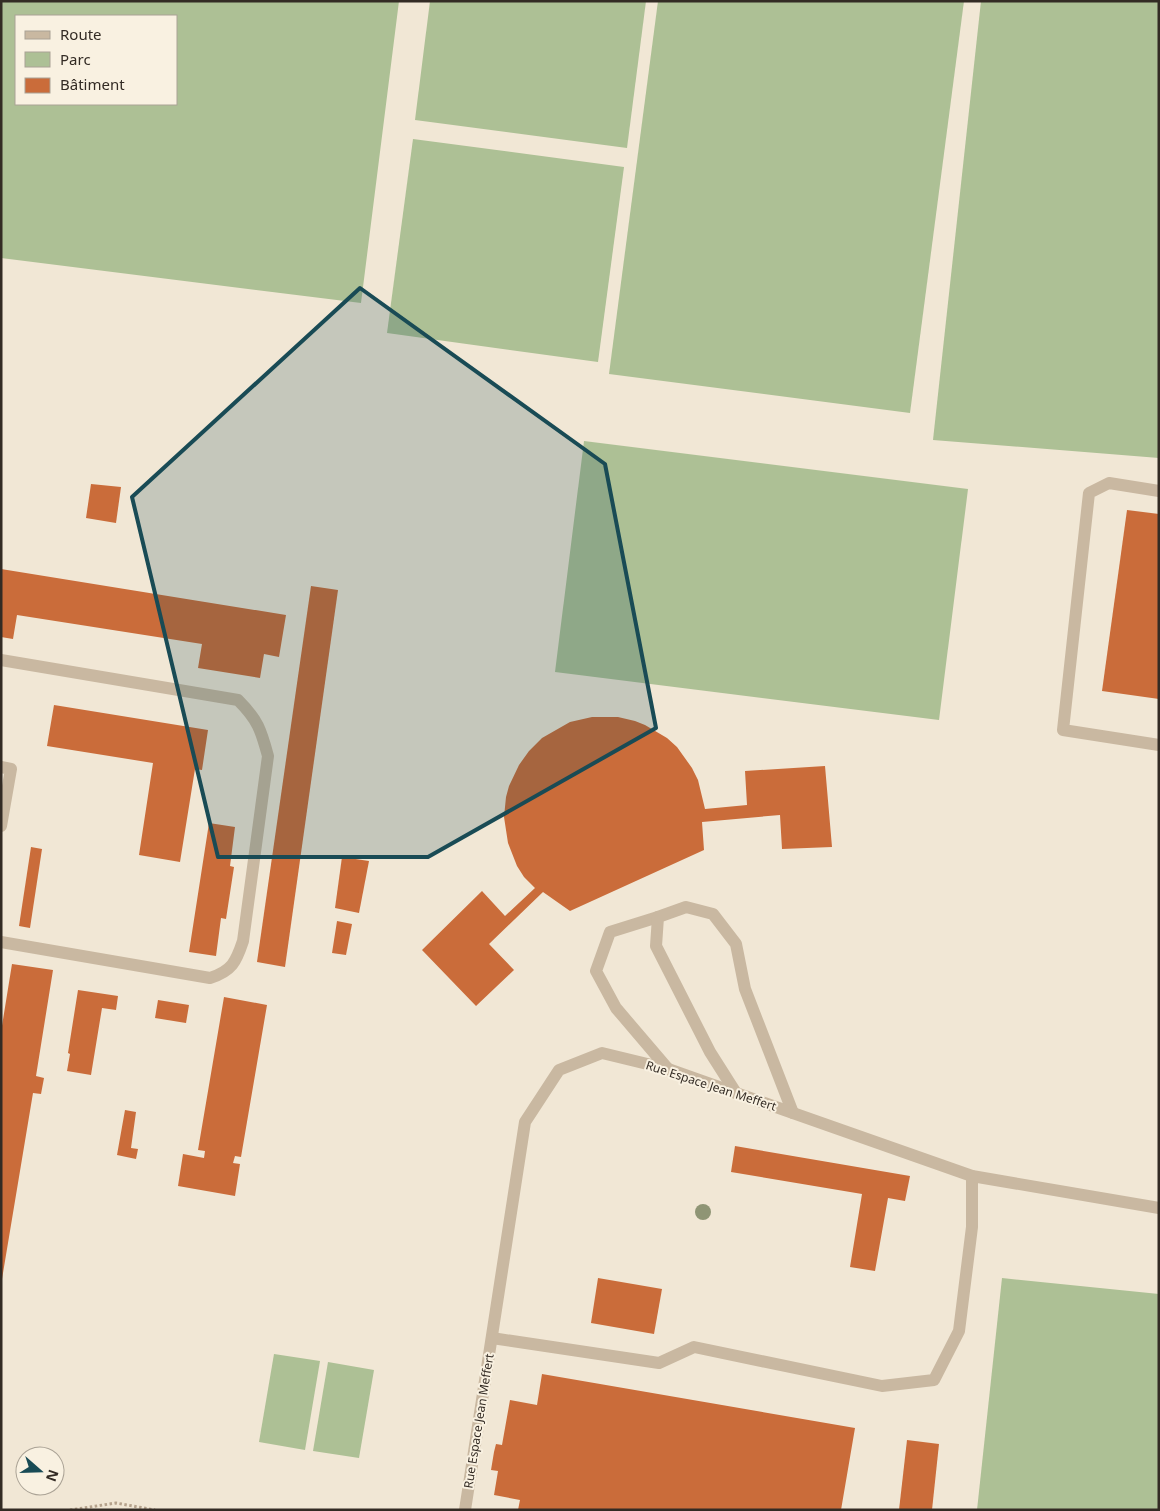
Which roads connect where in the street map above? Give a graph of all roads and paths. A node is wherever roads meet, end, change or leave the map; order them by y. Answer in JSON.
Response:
{"nodes":[{"id":1,"x":1159,"y":491,"type":"edge"},
{"id":2,"x":1,"y":660,"type":"edge"},
{"id":3,"x":1159,"y":745,"type":"edge"},
{"id":4,"x":1,"y":767,"type":"edge"},
{"id":5,"x":1,"y":826,"type":"edge"},
{"id":6,"x":658,"y":917,"type":"junction"},
{"id":7,"x":1,"y":942,"type":"edge"},
{"id":8,"x":668,"y":1069,"type":"junction"},
{"id":9,"x":736,"y":1093,"type":"junction"},
{"id":10,"x":793,"y":1113,"type":"junction"},
{"id":11,"x":972,"y":1176,"type":"junction"},
{"id":12,"x":1159,"y":1208,"type":"edge"},
{"id":13,"x":492,"y":1338,"type":"junction"},
{"id":14,"x":70,"y":1510,"type":"edge"},
{"id":15,"x":155,"y":1510,"type":"edge"},
{"id":16,"x":465,"y":1510,"type":"edge"}],
"edges":[{"from":1,"to":3,"type":"lane"},
{"from":2,"to":7,"type":"lane"},
{"from":4,"to":5,"type":"lane"},
{"from":6,"to":8,"type":"lane"},
{"from":6,"to":9,"type":"lane"},
{"from":6,"to":10,"type":"lane"},
{"from":8,"to":9,"type":"lane","name":"Rue Espace Jean Meffert"},
{"from":8,"to":13,"type":"lane","name":"Rue Espace Jean Meffert"},
{"from":9,"to":10,"type":"lane","name":"Rue Espace Jean Meffert"},
{"from":10,"to":11,"type":"lane","name":"Rue Espace Jean Meffert"},
{"from":11,"to":12,"type":"lane","name":"Rue Espace Jean Meffert"},
{"from":11,"to":13,"type":"lane"},
{"from":13,"to":16,"type":"lane","name":"Rue Espace Jean Meffert"},
{"from":14,"to":15,"type":"path"}]}
